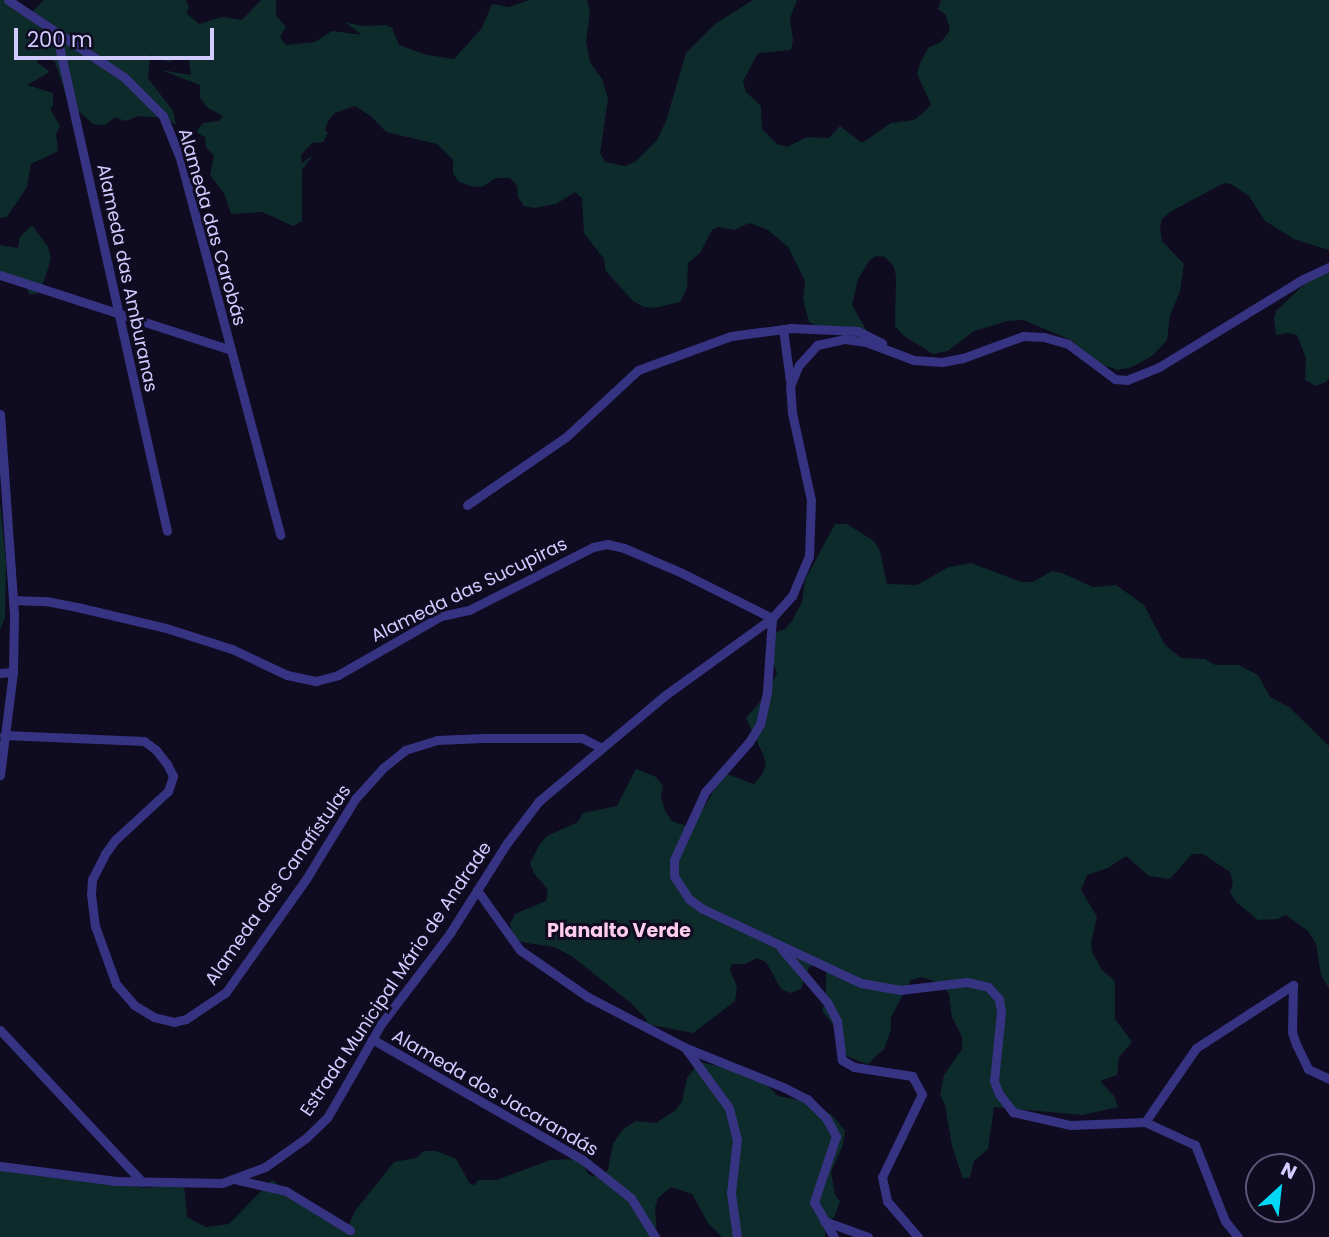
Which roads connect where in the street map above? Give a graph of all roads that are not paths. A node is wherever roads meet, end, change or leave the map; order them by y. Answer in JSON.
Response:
{"nodes":[{"id":1,"x":8,"y":0,"type":"edge"},
{"id":2,"x":56,"y":32,"type":"junction"},
{"id":3,"x":1329,"y":267,"type":"edge"},
{"id":4,"x":0,"y":275,"type":"edge"},
{"id":5,"x":119,"y":314,"type":"junction"},
{"id":6,"x":783,"y":329,"type":"junction"},
{"id":7,"x":231,"y":350,"type":"junction"},
{"id":8,"x":898,"y":354,"type":"junction"},
{"id":9,"x":790,"y":386,"type":"junction"},
{"id":10,"x":0,"y":414,"type":"edge"},
{"id":11,"x":467,"y":505,"type":"dead end"},
{"id":12,"x":167,"y":531,"type":"dead end"},
{"id":13,"x":280,"y":535,"type":"dead end"},
{"id":14,"x":13,"y":600,"type":"junction"},
{"id":15,"x":772,"y":618,"type":"junction"},
{"id":16,"x":13,"y":672,"type":"junction"},
{"id":17,"x":0,"y":673,"type":"edge"},
{"id":18,"x":4,"y":736,"type":"junction"},
{"id":19,"x":600,"y":747,"type":"junction"},
{"id":20,"x":0,"y":775,"type":"edge"},
{"id":21,"x":477,"y":890,"type":"junction"},
{"id":22,"x":777,"y":944,"type":"junction"},
{"id":23,"x":0,"y":1030,"type":"edge"},
{"id":24,"x":372,"y":1039,"type":"junction"},
{"id":25,"x":685,"y":1048,"type":"junction"},
{"id":26,"x":1329,"y":1079,"type":"edge"},
{"id":27,"x":1145,"y":1122,"type":"junction"},
{"id":28,"x":0,"y":1166,"type":"edge"},
{"id":29,"x":237,"y":1179,"type":"junction"},
{"id":30,"x":142,"y":1182,"type":"junction"},
{"id":31,"x":824,"y":1221,"type":"junction"},
{"id":32,"x":350,"y":1230,"type":"dead end"},
{"id":33,"x":655,"y":1237,"type":"edge"},
{"id":34,"x":737,"y":1237,"type":"edge"},
{"id":35,"x":834,"y":1237,"type":"edge"},
{"id":36,"x":868,"y":1237,"type":"edge"},
{"id":37,"x":918,"y":1237,"type":"edge"},
{"id":38,"x":1238,"y":1237,"type":"edge"}],
"edges":[{"from":1,"to":2,"type":"street","name":"Alameda das Carobás"},
{"from":2,"to":5,"type":"street","name":"Alameda das Amburanas"},
{"from":2,"to":7,"type":"street","name":"Alameda das Carobás"},
{"from":3,"to":8,"type":"street"},
{"from":4,"to":5,"type":"street"},
{"from":5,"to":7,"type":"street"},
{"from":5,"to":12,"type":"street","name":"Alameda das Amburanas"},
{"from":6,"to":8,"type":"street"},
{"from":6,"to":9,"type":"street","name":"Estrada Municipal Mário de Andrade"},
{"from":6,"to":11,"type":"street"},
{"from":7,"to":13,"type":"street","name":"Alameda das Carobás"},
{"from":8,"to":9,"type":"street"},
{"from":9,"to":15,"type":"street","name":"Estrada Municipal Mário de Andrade"},
{"from":10,"to":14,"type":"street"},
{"from":14,"to":15,"type":"street","name":"Alameda das Sucupiras"},
{"from":14,"to":16,"type":"street"},
{"from":15,"to":19,"type":"street","name":"Estrada Municipal Mário de Andrade"},
{"from":15,"to":22,"type":"street"},
{"from":16,"to":17,"type":"street"},
{"from":16,"to":18,"type":"street"},
{"from":18,"to":19,"type":"street","name":"Alameda das Canafístulas"},
{"from":18,"to":20,"type":"street"},
{"from":19,"to":21,"type":"street","name":"Estrada Municipal Mário de Andrade"},
{"from":21,"to":24,"type":"street","name":"Estrada Municipal Mário de Andrade"},
{"from":21,"to":25,"type":"street"},
{"from":22,"to":27,"type":"street"},
{"from":22,"to":37,"type":"street"},
{"from":23,"to":30,"type":"street"},
{"from":24,"to":29,"type":"street","name":"Estrada Municipal Mário de Andrade"},
{"from":24,"to":33,"type":"street","name":"Alameda dos Jacarandás"},
{"from":25,"to":31,"type":"street"},
{"from":25,"to":34,"type":"street"},
{"from":26,"to":27,"type":"street"},
{"from":27,"to":38,"type":"street"},
{"from":28,"to":30,"type":"street","name":"Estrada Municipal Mário de Andrade"},
{"from":29,"to":30,"type":"street","name":"Estrada Municipal Mário de Andrade"},
{"from":29,"to":32,"type":"street"},
{"from":31,"to":35,"type":"street"},
{"from":31,"to":36,"type":"street"}]}
